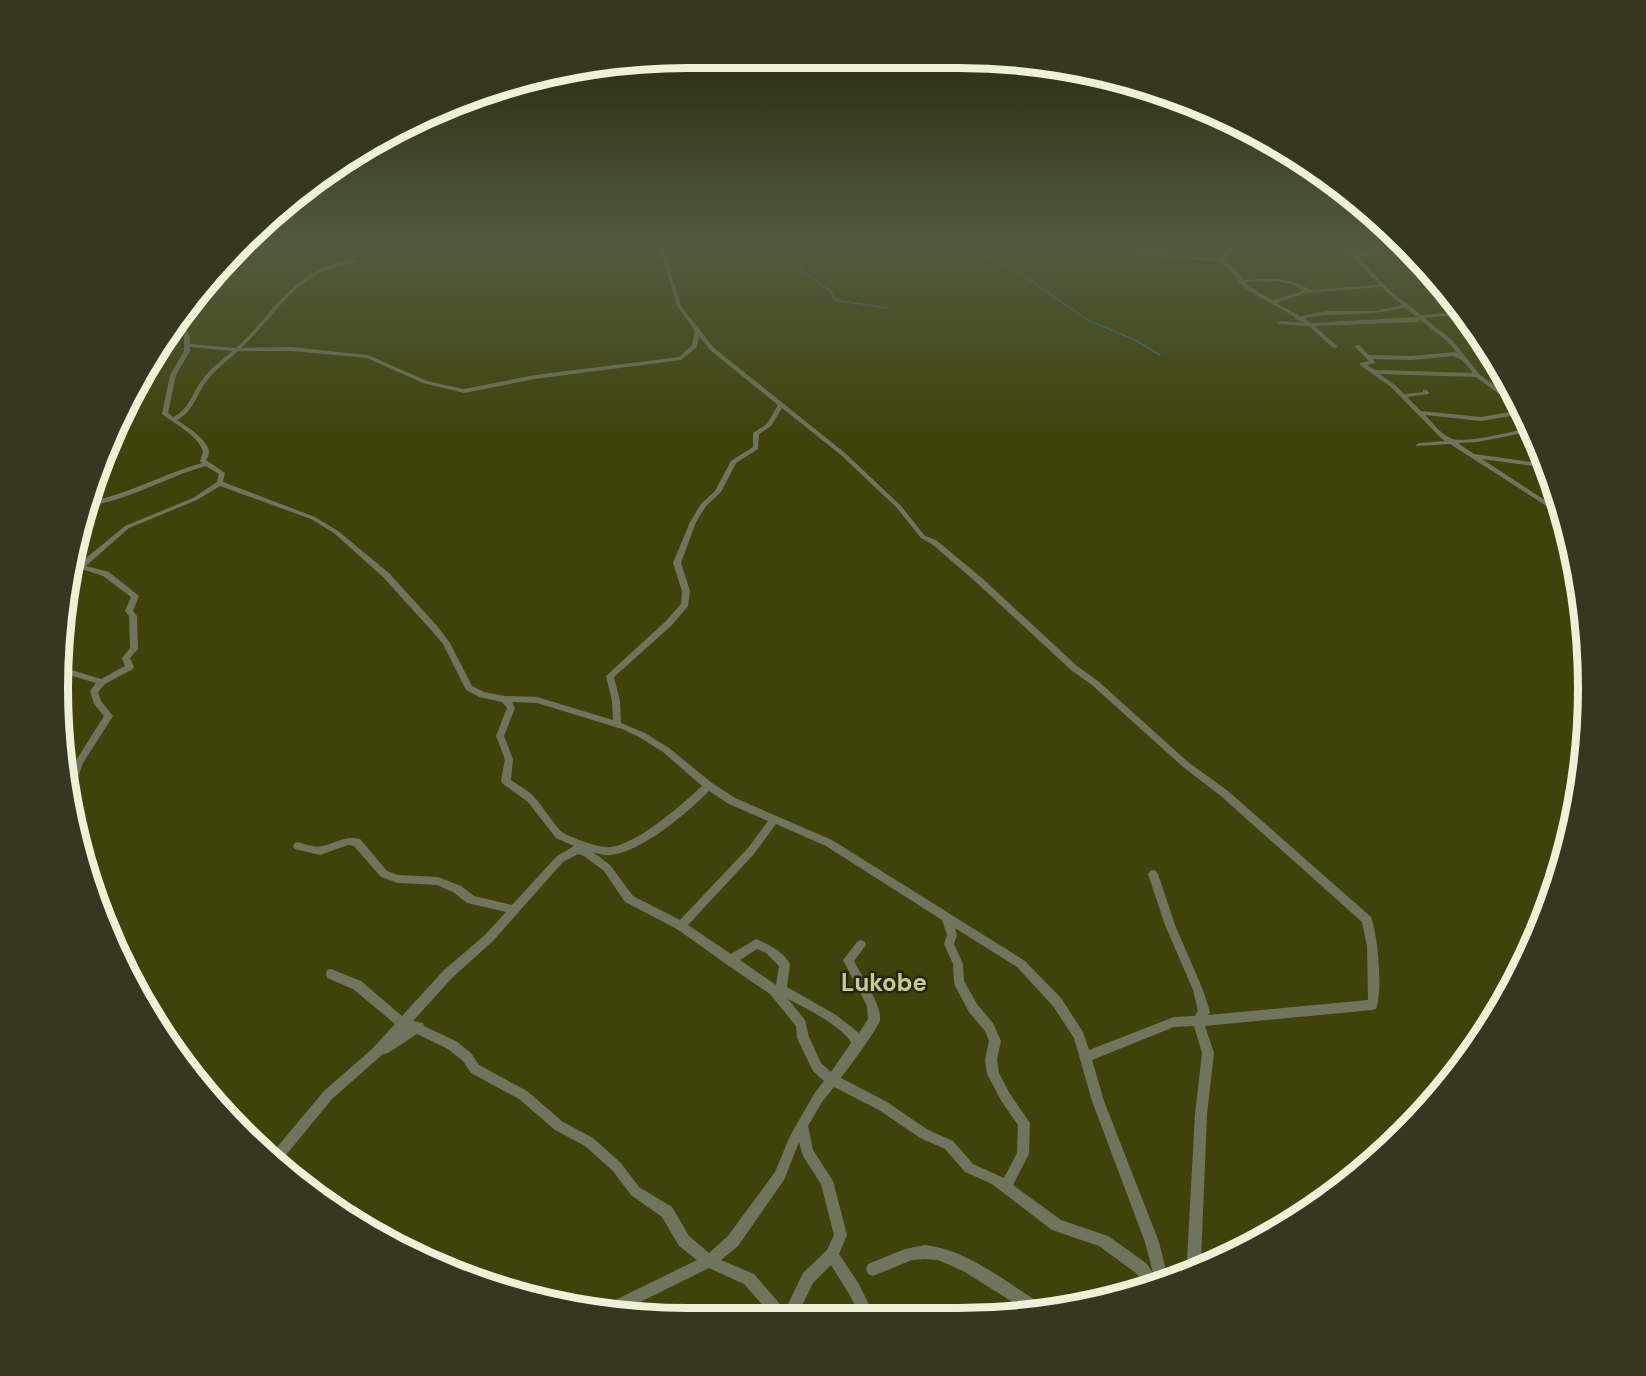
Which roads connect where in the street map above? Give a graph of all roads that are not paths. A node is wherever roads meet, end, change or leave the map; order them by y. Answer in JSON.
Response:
{"nodes":[{"id":1,"x":273,"y":310,"type":"edge"},
{"id":2,"x":682,"y":310,"type":"edge"},
{"id":3,"x":1286,"y":310,"type":"edge"},
{"id":4,"x":1385,"y":310,"type":"edge"},
{"id":5,"x":1412,"y":310,"type":"edge"},
{"id":6,"x":1453,"y":314,"type":"edge"},
{"id":7,"x":1421,"y":317,"type":"junction"},
{"id":8,"x":1298,"y":318,"type":"junction"},
{"id":9,"x":1310,"y":325,"type":"junction"},
{"id":10,"x":182,"y":329,"type":"edge"},
{"id":11,"x":697,"y":332,"type":"junction"},
{"id":12,"x":187,"y":345,"type":"junction"},
{"id":13,"x":1357,"y":346,"type":"dead end"},
{"id":14,"x":1335,"y":347,"type":"dead end"},
{"id":15,"x":237,"y":350,"type":"junction"},
{"id":16,"x":1368,"y":357,"type":"junction"},
{"id":17,"x":1465,"y":359,"type":"junction"},
{"id":18,"x":1373,"y":372,"type":"junction"},
{"id":19,"x":1477,"y":375,"type":"junction"},
{"id":20,"x":1425,"y":391,"type":"dead end"},
{"id":21,"x":1505,"y":395,"type":"edge"},
{"id":22,"x":1402,"y":396,"type":"junction"},
{"id":23,"x":781,"y":405,"type":"junction"},
{"id":24,"x":1419,"y":412,"type":"junction"},
{"id":25,"x":1515,"y":413,"type":"edge"},
{"id":26,"x":174,"y":419,"type":"junction"},
{"id":27,"x":1522,"y":431,"type":"edge"},
{"id":28,"x":1453,"y":442,"type":"junction"},
{"id":29,"x":1419,"y":445,"type":"dead end"},
{"id":30,"x":1474,"y":456,"type":"junction"},
{"id":31,"x":205,"y":464,"type":"junction"},
{"id":32,"x":1536,"y":465,"type":"edge"},
{"id":33,"x":220,"y":483,"type":"junction"},
{"id":34,"x":96,"y":502,"type":"edge"},
{"id":35,"x":1551,"y":507,"type":"edge"},
{"id":36,"x":81,"y":567,"type":"joint"},
{"id":37,"x":68,"y":672,"type":"edge"},
{"id":38,"x":102,"y":682,"type":"junction"},
{"id":39,"x":505,"y":699,"type":"junction"},
{"id":40,"x":617,"y":725,"type":"junction"},
{"id":41,"x":74,"y":776,"type":"edge"},
{"id":42,"x":708,"y":786,"type":"junction"},
{"id":43,"x":773,"y":821,"type":"junction"},
{"id":44,"x":298,"y":846,"type":"dead end"},
{"id":45,"x":580,"y":848,"type":"junction"},
{"id":46,"x":1153,"y":874,"type":"dead end"},
{"id":47,"x":512,"y":909,"type":"junction"},
{"id":48,"x":946,"y":917,"type":"junction"},
{"id":49,"x":681,"y":926,"type":"junction"},
{"id":50,"x":861,"y":945,"type":"dead end"},
{"id":51,"x":730,"y":961,"type":"junction"},
{"id":52,"x":331,"y":974,"type":"dead end"},
{"id":53,"x":780,"y":994,"type":"junction"},
{"id":54,"x":1198,"y":1020,"type":"junction"},
{"id":55,"x":405,"y":1022,"type":"junction"},
{"id":56,"x":419,"y":1027,"type":"junction"},
{"id":57,"x":857,"y":1046,"type":"junction"},
{"id":58,"x":376,"y":1053,"type":"junction"},
{"id":59,"x":1085,"y":1057,"type":"junction"},
{"id":60,"x":832,"y":1080,"type":"junction"},
{"id":61,"x":803,"y":1125,"type":"junction"},
{"id":62,"x":278,"y":1154,"type":"edge"},
{"id":63,"x":1006,"y":1186,"type":"junction"},
{"id":64,"x":832,"y":1255,"type":"junction"},
{"id":65,"x":709,"y":1261,"type":"junction"},
{"id":66,"x":1191,"y":1263,"type":"edge"},
{"id":67,"x":873,"y":1269,"type":"dead end"},
{"id":68,"x":1158,"y":1275,"type":"edge"},
{"id":69,"x":1153,"y":1277,"type":"edge"},
{"id":70,"x":621,"y":1304,"type":"edge"},
{"id":71,"x":1029,"y":1304,"type":"edge"},
{"id":72,"x":774,"y":1308,"type":"edge"},
{"id":73,"x":794,"y":1308,"type":"edge"},
{"id":74,"x":863,"y":1308,"type":"edge"}],
"edges":[{"from":1,"to":15,"type":"street"},
{"from":2,"to":11,"type":"street"},
{"from":3,"to":8,"type":"street"},
{"from":4,"to":8,"type":"street"},
{"from":5,"to":7,"type":"street"},
{"from":6,"to":7,"type":"street"},
{"from":7,"to":9,"type":"street"},
{"from":7,"to":17,"type":"street"},
{"from":8,"to":9,"type":"street"},
{"from":8,"to":9,"type":"street"},
{"from":9,"to":14,"type":"street"},
{"from":10,"to":12,"type":"street"},
{"from":11,"to":15,"type":"street"},
{"from":11,"to":23,"type":"street"},
{"from":12,"to":15,"type":"street"},
{"from":12,"to":26,"type":"street"},
{"from":13,"to":16,"type":"street"},
{"from":15,"to":26,"type":"street"},
{"from":16,"to":17,"type":"street"},
{"from":16,"to":18,"type":"street"},
{"from":17,"to":19,"type":"street"},
{"from":18,"to":19,"type":"street"},
{"from":18,"to":22,"type":"street"},
{"from":19,"to":21,"type":"street"},
{"from":20,"to":22,"type":"street"},
{"from":22,"to":24,"type":"street"},
{"from":23,"to":40,"type":"street"},
{"from":23,"to":54,"type":"street"},
{"from":24,"to":25,"type":"street"},
{"from":24,"to":28,"type":"street"},
{"from":26,"to":31,"type":"street"},
{"from":27,"to":28,"type":"street"},
{"from":28,"to":29,"type":"street"},
{"from":28,"to":30,"type":"street"},
{"from":30,"to":32,"type":"street"},
{"from":30,"to":35,"type":"street"},
{"from":31,"to":33,"type":"street"},
{"from":31,"to":34,"type":"street"},
{"from":33,"to":36,"type":"street"},
{"from":33,"to":39,"type":"street"},
{"from":36,"to":38,"type":"street"},
{"from":37,"to":38,"type":"street"},
{"from":38,"to":41,"type":"street"},
{"from":39,"to":40,"type":"street"},
{"from":39,"to":45,"type":"street"},
{"from":40,"to":42,"type":"street"},
{"from":42,"to":43,"type":"street"},
{"from":42,"to":45,"type":"street"},
{"from":43,"to":48,"type":"street"},
{"from":43,"to":49,"type":"street"},
{"from":44,"to":47,"type":"street"},
{"from":45,"to":47,"type":"street"},
{"from":45,"to":49,"type":"street"},
{"from":46,"to":54,"type":"street"},
{"from":47,"to":55,"type":"street"},
{"from":48,"to":59,"type":"street"},
{"from":48,"to":63,"type":"street"},
{"from":49,"to":51,"type":"street"},
{"from":50,"to":57,"type":"street"},
{"from":51,"to":53,"type":"street"},
{"from":51,"to":53,"type":"street"},
{"from":52,"to":55,"type":"street"},
{"from":53,"to":57,"type":"street"},
{"from":53,"to":60,"type":"street"},
{"from":54,"to":59,"type":"street"},
{"from":54,"to":66,"type":"street"},
{"from":55,"to":56,"type":"street"},
{"from":55,"to":58,"type":"street"},
{"from":56,"to":58,"type":"street"},
{"from":56,"to":65,"type":"street"},
{"from":57,"to":60,"type":"street"},
{"from":58,"to":62,"type":"street"},
{"from":59,"to":68,"type":"street"},
{"from":60,"to":61,"type":"street"},
{"from":60,"to":63,"type":"street"},
{"from":61,"to":64,"type":"street"},
{"from":61,"to":65,"type":"street"},
{"from":63,"to":69,"type":"street"},
{"from":64,"to":73,"type":"street"},
{"from":64,"to":74,"type":"street"},
{"from":65,"to":70,"type":"street"},
{"from":65,"to":72,"type":"street"},
{"from":67,"to":71,"type":"street"}]}
